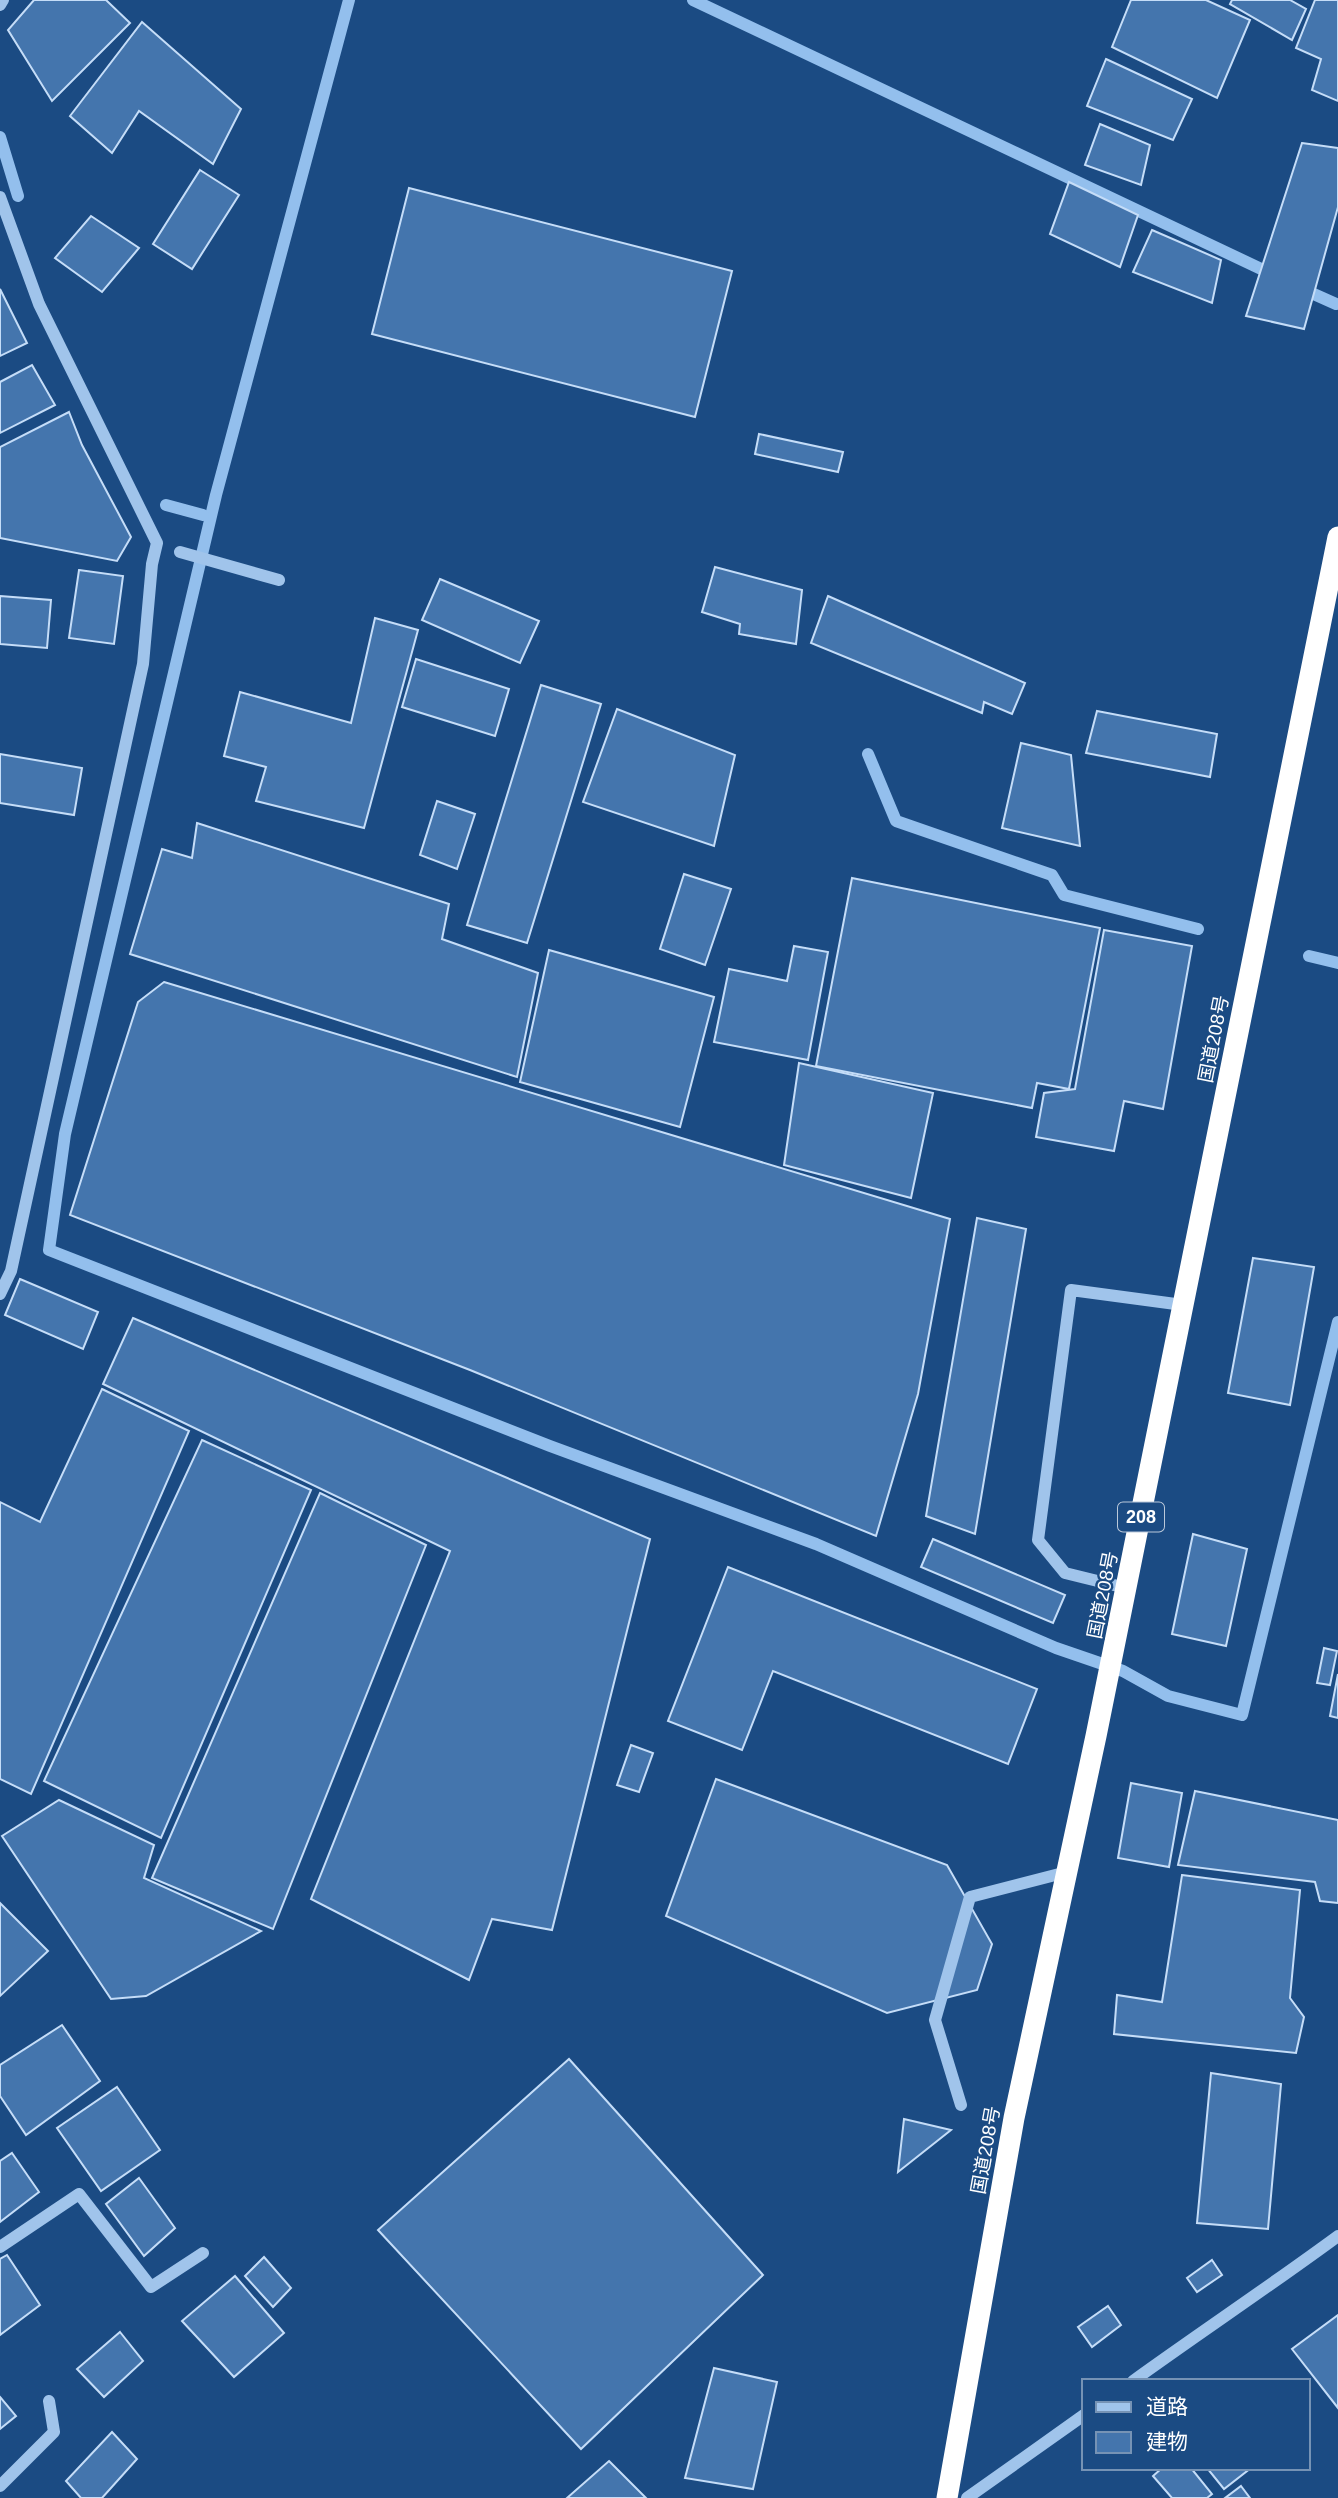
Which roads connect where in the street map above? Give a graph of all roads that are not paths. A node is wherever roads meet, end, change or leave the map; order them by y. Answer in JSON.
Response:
{"nodes":[{"id":1,"x":3,"y":0,"type":"edge"},
{"id":2,"x":0,"y":5,"type":"edge"},
{"id":3,"x":0,"y":197,"type":"edge"},
{"id":4,"x":1338,"y":537,"type":"edge"},
{"id":5,"x":180,"y":552,"type":"dead end"},
{"id":6,"x":279,"y":580,"type":"dead end"},
{"id":7,"x":0,"y":1294,"type":"edge"},
{"id":8,"x":1183,"y":1305,"type":"junction"},
{"id":9,"x":1126,"y":1588,"type":"junction"},
{"id":10,"x":1068,"y":1872,"type":"junction"},
{"id":11,"x":961,"y":2105,"type":"dead end"},
{"id":12,"x":1338,"y":2236,"type":"edge"},
{"id":13,"x":0,"y":2246,"type":"edge"},
{"id":14,"x":203,"y":2253,"type":"dead end"},
{"id":15,"x":1136,"y":2379,"type":"edge"},
{"id":16,"x":50,"y":2401,"type":"dead end"},
{"id":17,"x":1082,"y":2416,"type":"edge"},
{"id":18,"x":0,"y":2487,"type":"edge"},
{"id":19,"x":947,"y":2498,"type":"edge"},
{"id":20,"x":967,"y":2498,"type":"edge"}],
"edges":[{"from":1,"to":2,"type":"street"},
{"from":3,"to":7,"type":"street"},
{"from":4,"to":8,"type":"highway","name":"国道208号","number":"208"},
{"from":5,"to":6,"type":"street"},
{"from":8,"to":9,"type":"highway","name":"国道208号","number":"208"},
{"from":8,"to":9,"type":"street"},
{"from":9,"to":10,"type":"highway","name":"国道208号","number":"208"},
{"from":10,"to":11,"type":"street"},
{"from":10,"to":19,"type":"highway","name":"国道208号","number":"208"},
{"from":12,"to":15,"type":"street"},
{"from":13,"to":14,"type":"street"},
{"from":16,"to":18,"type":"street"},
{"from":17,"to":20,"type":"street"}]}
